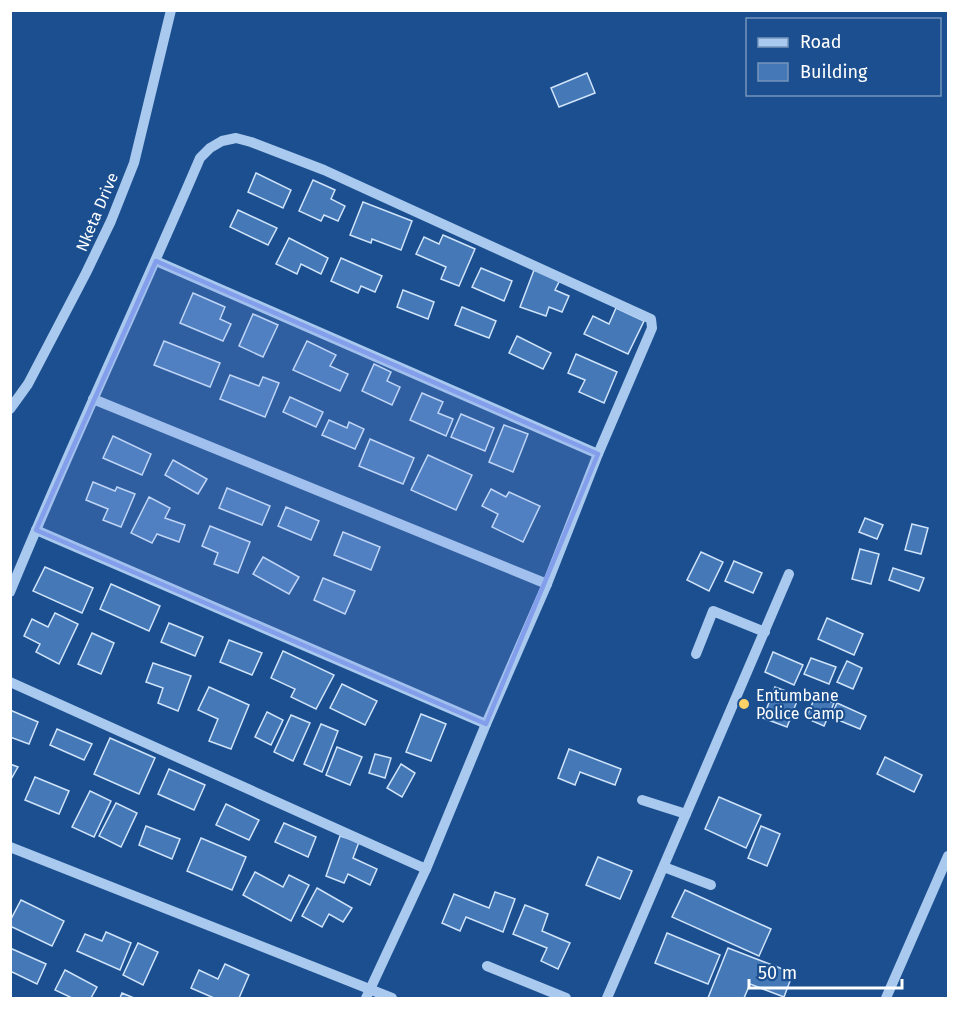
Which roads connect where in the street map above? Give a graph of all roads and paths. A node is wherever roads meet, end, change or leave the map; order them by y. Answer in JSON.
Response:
{"nodes":[{"id":1,"x":171,"y":10,"type":"edge"},
{"id":2,"x":156,"y":261,"type":"junction"},
{"id":3,"x":93,"y":399,"type":"junction"},
{"id":4,"x":10,"y":408,"type":"edge"},
{"id":5,"x":598,"y":454,"type":"junction"},
{"id":6,"x":36,"y":530,"type":"junction"},
{"id":7,"x":789,"y":574,"type":"dead end"},
{"id":8,"x":547,"y":584,"type":"junction"},
{"id":9,"x":10,"y":592,"type":"edge"},
{"id":10,"x":765,"y":632,"type":"junction"},
{"id":11,"x":696,"y":654,"type":"dead end"},
{"id":12,"x":10,"y":682,"type":"edge"},
{"id":13,"x":486,"y":724,"type":"junction"},
{"id":14,"x":642,"y":800,"type":"dead end"},
{"id":15,"x":687,"y":814,"type":"junction"},
{"id":16,"x":10,"y":847,"type":"edge"},
{"id":17,"x":948,"y":856,"type":"edge"},
{"id":18,"x":664,"y":867,"type":"junction"},
{"id":19,"x":426,"y":869,"type":"junction"},
{"id":20,"x":711,"y":885,"type":"dead end"},
{"id":21,"x":487,"y":966,"type":"dead end"},
{"id":22,"x":368,"y":994,"type":"edge"},
{"id":23,"x":392,"y":999,"type":"edge"},
{"id":24,"x":566,"y":999,"type":"edge"},
{"id":25,"x":607,"y":999,"type":"edge"},
{"id":26,"x":886,"y":999,"type":"edge"}],
"edges":[{"from":1,"to":4,"type":"street","name":"Nketa Drive"},
{"from":2,"to":3,"type":"street"},
{"from":2,"to":5,"type":"street"},
{"from":2,"to":5,"type":"street"},
{"from":3,"to":6,"type":"street"},
{"from":3,"to":8,"type":"street"},
{"from":5,"to":8,"type":"street"},
{"from":6,"to":9,"type":"street"},
{"from":6,"to":13,"type":"street"},
{"from":7,"to":10,"type":"street"},
{"from":8,"to":13,"type":"street"},
{"from":10,"to":11,"type":"street"},
{"from":10,"to":15,"type":"street"},
{"from":12,"to":19,"type":"street"},
{"from":13,"to":19,"type":"street"},
{"from":14,"to":15,"type":"street"},
{"from":15,"to":18,"type":"street"},
{"from":16,"to":22,"type":"street"},
{"from":17,"to":26,"type":"street"},
{"from":18,"to":20,"type":"street"},
{"from":18,"to":25,"type":"street"},
{"from":19,"to":22,"type":"street"},
{"from":21,"to":24,"type":"street"},
{"from":22,"to":23,"type":"street"}]}
